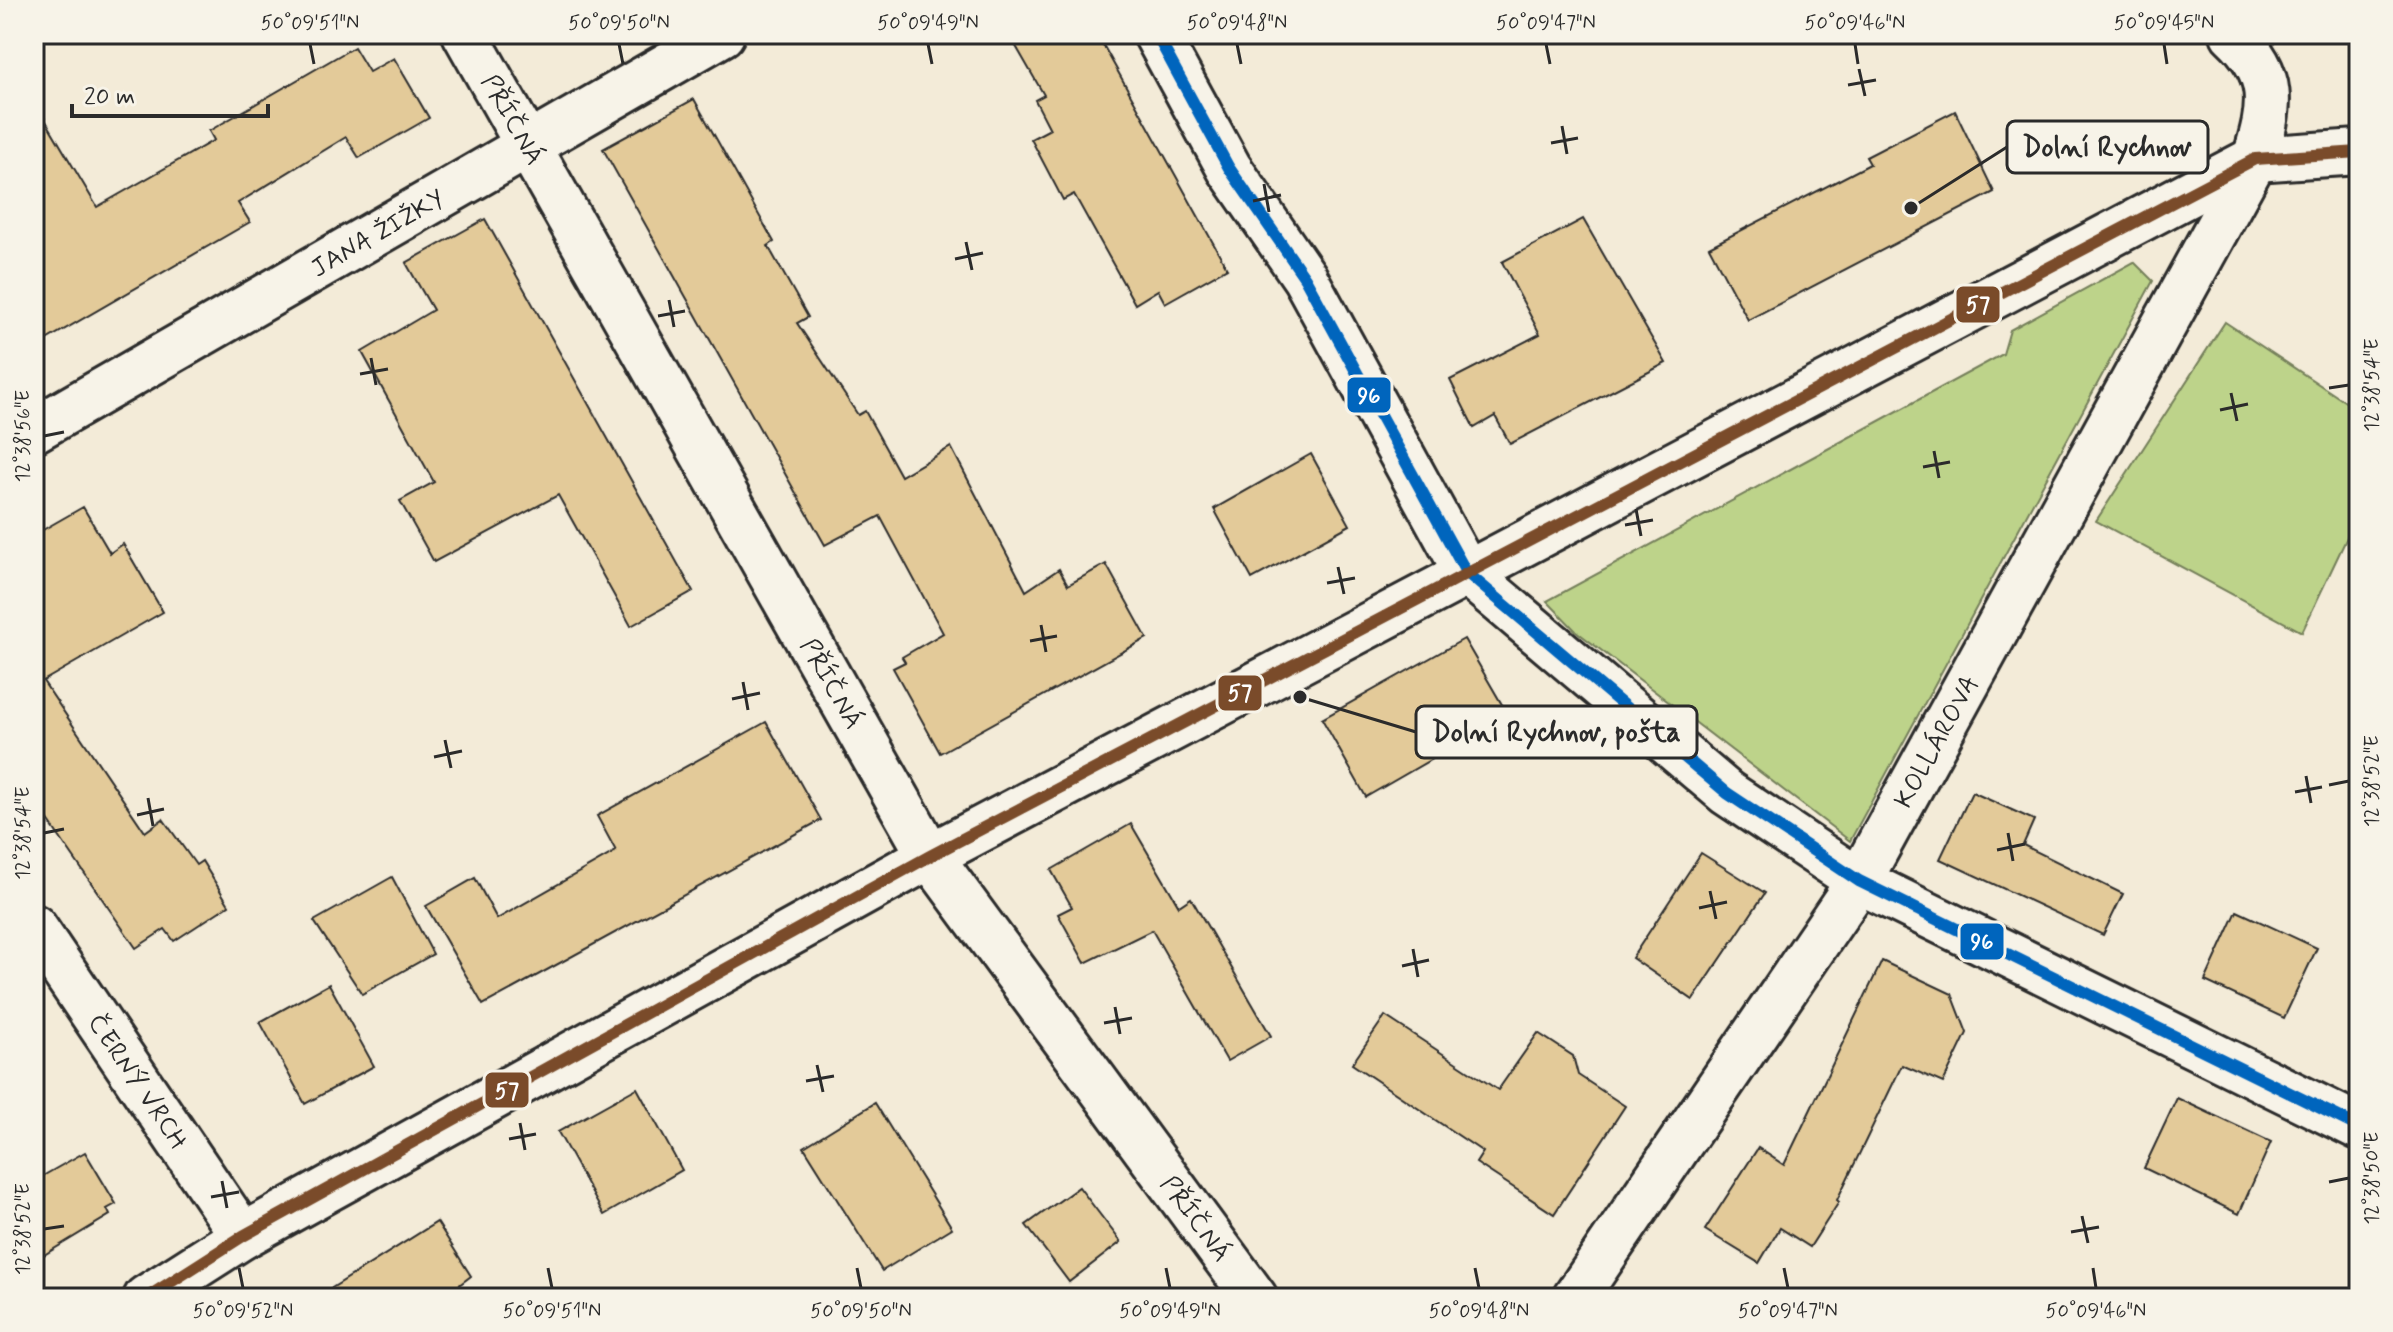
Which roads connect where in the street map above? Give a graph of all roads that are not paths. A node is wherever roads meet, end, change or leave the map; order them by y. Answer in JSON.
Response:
{"nodes":[{"id":1,"x":465,"y":34,"type":"edge"},
{"id":2,"x":722,"y":34,"type":"edge"},
{"id":3,"x":1156,"y":34,"type":"edge"},
{"id":4,"x":2233,"y":34,"type":"edge"},
{"id":5,"x":528,"y":144,"type":"junction"},
{"id":6,"x":2359,"y":152,"type":"edge"},
{"id":7,"x":2255,"y":159,"type":"junction"},
{"id":8,"x":34,"y":430,"type":"edge"},
{"id":9,"x":1466,"y":572,"type":"junction"},
{"id":10,"x":930,"y":856,"type":"junction"},
{"id":11,"x":1859,"y":881,"type":"junction"},
{"id":12,"x":34,"y":927,"type":"edge"},
{"id":13,"x":2359,"y":1127,"type":"edge"},
{"id":14,"x":243,"y":1236,"type":"junction"},
{"id":15,"x":146,"y":1298,"type":"edge"},
{"id":16,"x":1255,"y":1298,"type":"edge"},
{"id":17,"x":1575,"y":1298,"type":"edge"}],
"edges":[{"from":1,"to":5,"type":"street","name":"PŘÍČNÁ"},
{"from":2,"to":5,"type":"street","name":"JANA ŽIŽKY"},
{"from":3,"to":9,"type":"street"},
{"from":4,"to":7,"type":"street","name":"KOLLÁROVA"},
{"from":5,"to":8,"type":"street","name":"JANA ŽIŽKY"},
{"from":5,"to":10,"type":"street","name":"PŘÍČNÁ"},
{"from":6,"to":7,"type":"street"},
{"from":7,"to":9,"type":"street"},
{"from":7,"to":11,"type":"street","name":"KOLLÁROVA"},
{"from":9,"to":10,"type":"street"},
{"from":9,"to":11,"type":"street"},
{"from":10,"to":14,"type":"street"},
{"from":10,"to":16,"type":"street","name":"PŘÍČNÁ"},
{"from":11,"to":13,"type":"street"},
{"from":11,"to":17,"type":"street","name":"KOLLÁROVA"},
{"from":12,"to":14,"type":"street","name":"ČERNÝ VRCH"},
{"from":14,"to":15,"type":"street"}]}
